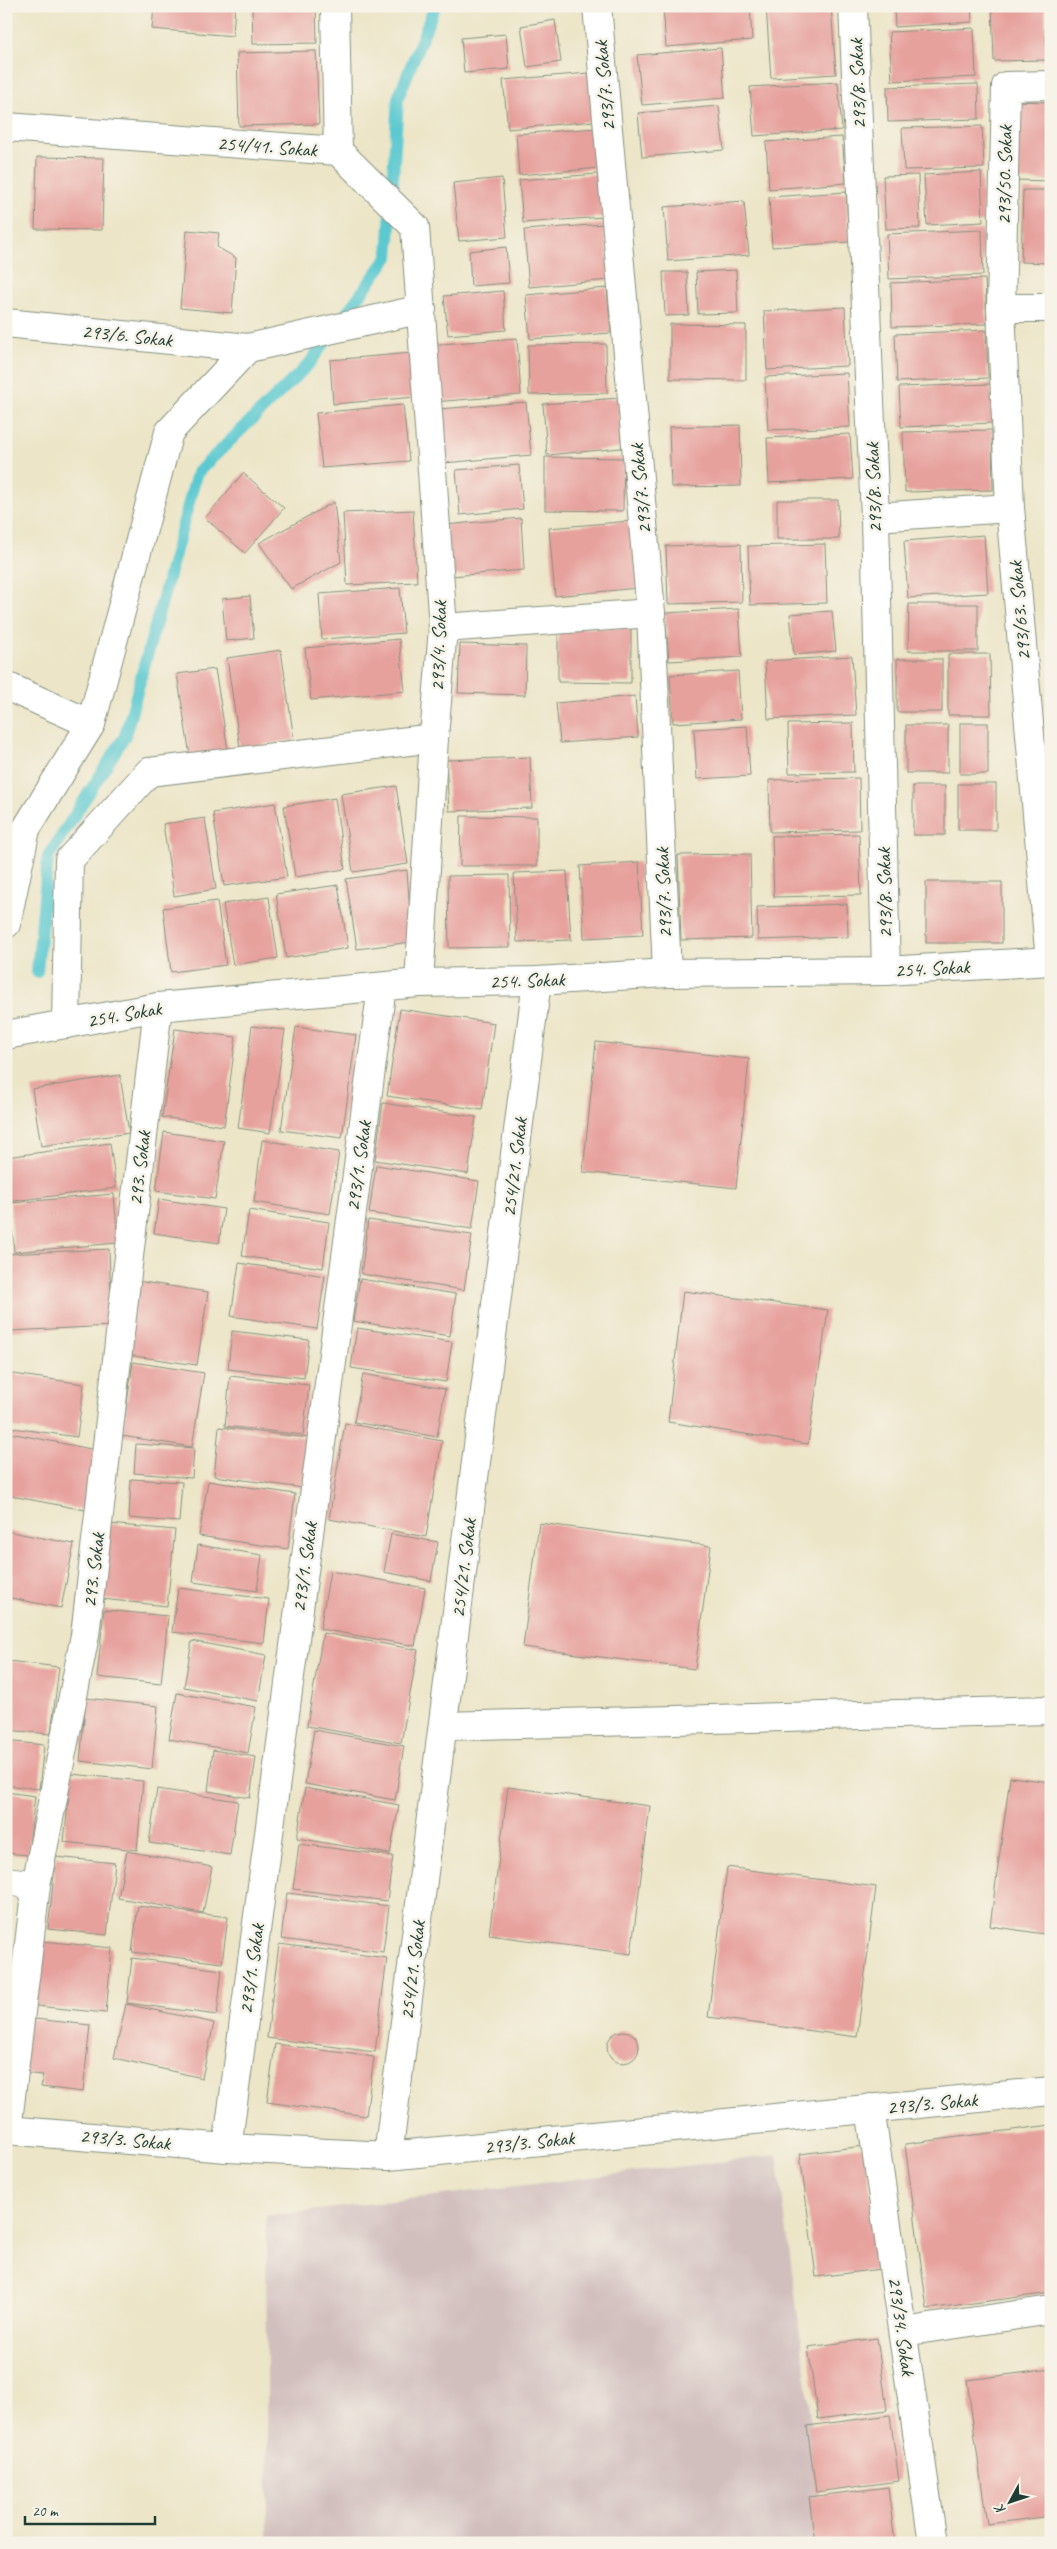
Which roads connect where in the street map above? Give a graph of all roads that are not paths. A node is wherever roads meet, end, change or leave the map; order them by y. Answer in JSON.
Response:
{"nodes":[{"id":1,"x":335,"y":6,"type":"edge"},
{"id":2,"x":597,"y":6,"type":"edge"},
{"id":3,"x":854,"y":6,"type":"edge"},
{"id":4,"x":1051,"y":85,"type":"edge"},
{"id":5,"x":6,"y":127,"type":"edge"},
{"id":6,"x":338,"y":151,"type":"junction"},
{"id":7,"x":1001,"y":308,"type":"junction"},
{"id":8,"x":1051,"y":308,"type":"edge"},
{"id":9,"x":422,"y":309,"type":"junction"},
{"id":10,"x":6,"y":323,"type":"edge"},
{"id":11,"x":248,"y":348,"type":"junction"},
{"id":12,"x":1010,"y":508,"type":"junction"},
{"id":13,"x":875,"y":516,"type":"junction"},
{"id":14,"x":651,"y":613,"type":"junction"},
{"id":15,"x":443,"y":628,"type":"junction"},
{"id":16,"x":6,"y":686,"type":"edge"},
{"id":17,"x":91,"y":724,"type":"junction"},
{"id":18,"x":434,"y":738,"type":"junction"},
{"id":19,"x":1047,"y":890,"type":"edge"},
{"id":20,"x":6,"y":924,"type":"edge"},
{"id":21,"x":1050,"y":961,"type":"edge"},
{"id":22,"x":886,"y":971,"type":"junction"},
{"id":23,"x":667,"y":973,"type":"junction"},
{"id":24,"x":537,"y":981,"type":"junction"},
{"id":25,"x":419,"y":983,"type":"junction"},
{"id":26,"x":382,"y":987,"type":"junction"},
{"id":27,"x":158,"y":1007,"type":"junction"},
{"id":28,"x":66,"y":1024,"type":"junction"},
{"id":29,"x":6,"y":1035,"type":"edge"},
{"id":30,"x":1051,"y":1710,"type":"edge"},
{"id":31,"x":443,"y":1726,"type":"junction"},
{"id":32,"x":6,"y":1881,"type":"edge"},
{"id":33,"x":36,"y":1885,"type":"junction"},
{"id":34,"x":1051,"y":2092,"type":"edge"},
{"id":35,"x":870,"y":2108,"type":"junction"},
{"id":36,"x":7,"y":2130,"type":"edge"},
{"id":37,"x":227,"y":2148,"type":"junction"},
{"id":38,"x":388,"y":2156,"type":"junction"},
{"id":39,"x":1051,"y":2310,"type":"edge"},
{"id":40,"x":903,"y":2332,"type":"junction"},
{"id":41,"x":933,"y":2543,"type":"edge"}],
"edges":[{"from":1,"to":6,"type":"street"},
{"from":2,"to":14,"type":"street","name":"293/7. Sokak"},
{"from":3,"to":13,"type":"street","name":"293/8. Sokak"},
{"from":4,"to":7,"type":"street","name":"293/50. Sokak"},
{"from":5,"to":6,"type":"street","name":"254/41. Sokak"},
{"from":6,"to":9,"type":"street","name":"254/41. Sokak"},
{"from":7,"to":8,"type":"street"},
{"from":7,"to":12,"type":"street","name":"293/63. Sokak"},
{"from":9,"to":11,"type":"street","name":"293/6. Sokak"},
{"from":9,"to":15,"type":"street","name":"293/4. Sokak"},
{"from":10,"to":11,"type":"street","name":"293/6. Sokak"},
{"from":11,"to":17,"type":"street"},
{"from":12,"to":13,"type":"street"},
{"from":12,"to":19,"type":"street","name":"293/63. Sokak"},
{"from":13,"to":22,"type":"street","name":"293/8. Sokak"},
{"from":14,"to":15,"type":"street"},
{"from":14,"to":23,"type":"street","name":"293/7. Sokak"},
{"from":15,"to":18,"type":"street","name":"293/4. Sokak"},
{"from":16,"to":17,"type":"street"},
{"from":17,"to":20,"type":"street"},
{"from":18,"to":25,"type":"street","name":"293/4. Sokak"},
{"from":18,"to":28,"type":"street"},
{"from":19,"to":21,"type":"street","name":"293/63. Sokak"},
{"from":21,"to":22,"type":"street","name":"254. Sokak"},
{"from":22,"to":23,"type":"street","name":"254. Sokak"},
{"from":23,"to":24,"type":"street","name":"254. Sokak"},
{"from":24,"to":25,"type":"street","name":"254. Sokak"},
{"from":24,"to":31,"type":"street","name":"254/21. Sokak"},
{"from":25,"to":26,"type":"street","name":"254. Sokak"},
{"from":26,"to":27,"type":"street","name":"254. Sokak"},
{"from":26,"to":37,"type":"street","name":"293/1. Sokak"},
{"from":27,"to":28,"type":"street","name":"254. Sokak"},
{"from":27,"to":33,"type":"street","name":"293. Sokak"},
{"from":28,"to":29,"type":"street","name":"254. Sokak"},
{"from":30,"to":31,"type":"street"},
{"from":31,"to":38,"type":"street","name":"254/21. Sokak"},
{"from":32,"to":33,"type":"street"},
{"from":33,"to":36,"type":"street","name":"293. Sokak"},
{"from":34,"to":35,"type":"street","name":"293/3. Sokak"},
{"from":35,"to":38,"type":"street","name":"293/3. Sokak"},
{"from":35,"to":40,"type":"street","name":"293/34. Sokak"},
{"from":36,"to":37,"type":"street","name":"293/3. Sokak"},
{"from":37,"to":38,"type":"street","name":"293/3. Sokak"},
{"from":39,"to":40,"type":"street"},
{"from":40,"to":41,"type":"street","name":"293/34. Sokak"}]}
